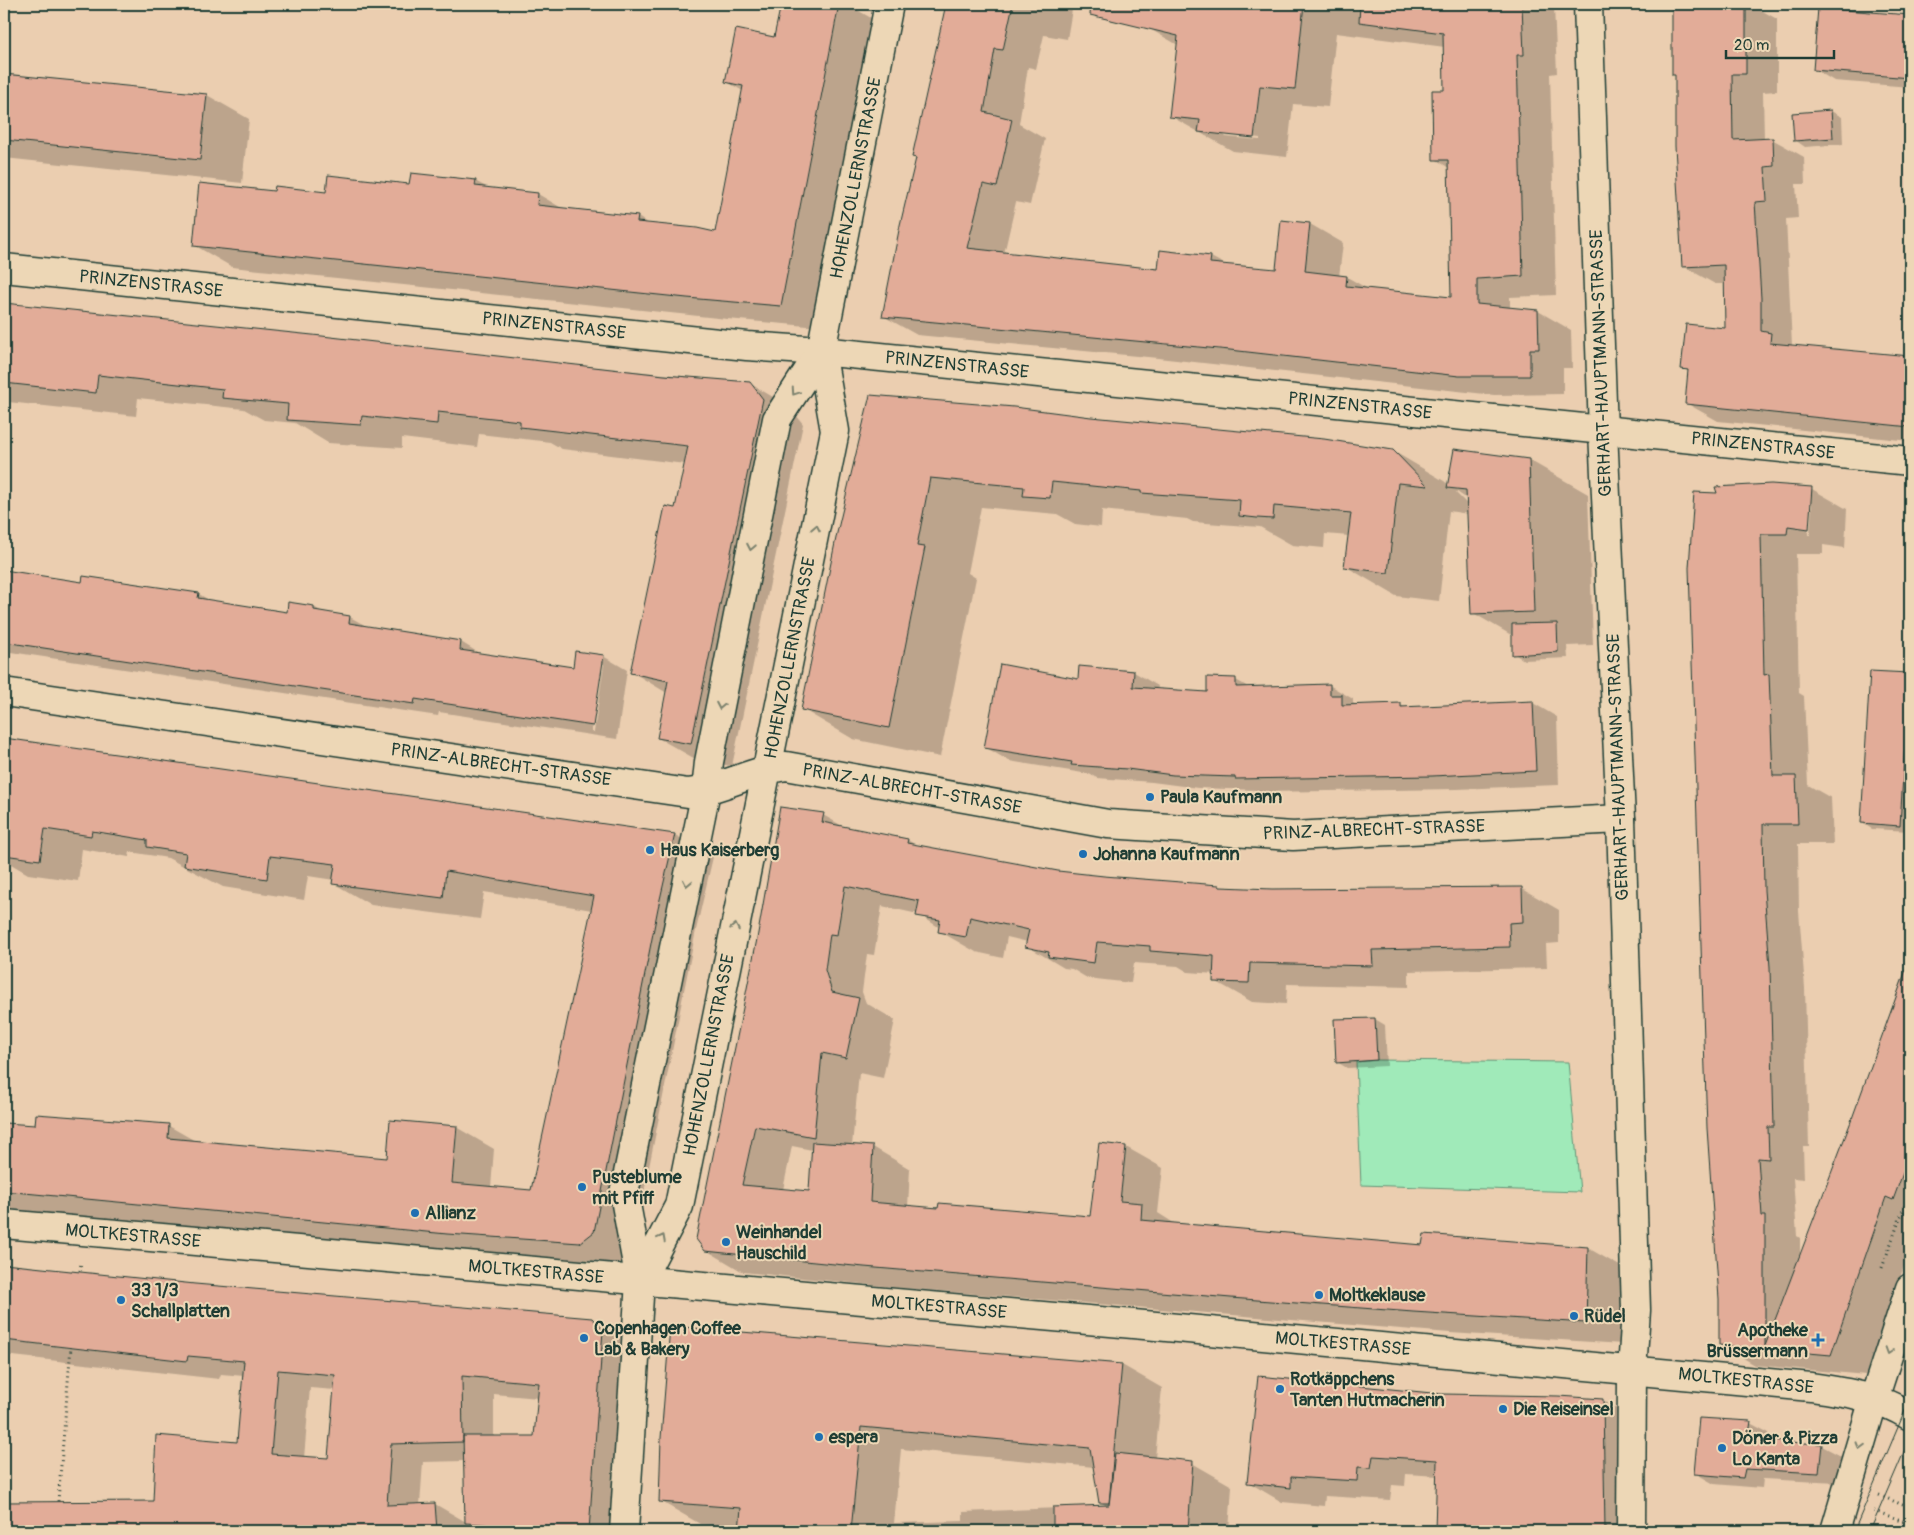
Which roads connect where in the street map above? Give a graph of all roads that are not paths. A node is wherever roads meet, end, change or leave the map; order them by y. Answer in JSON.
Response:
{"nodes":[{"id":1,"x":889,"y":4,"type":"edge"},
{"id":2,"x":1588,"y":4,"type":"edge"},
{"id":3,"x":4,"y":268,"type":"edge"},
{"id":4,"x":822,"y":351,"type":"junction"},
{"id":5,"x":1603,"y":430,"type":"junction"},
{"id":6,"x":1910,"y":461,"type":"edge"},
{"id":7,"x":4,"y":692,"type":"edge"},
{"id":8,"x":768,"y":768,"type":"junction"},
{"id":9,"x":706,"y":791,"type":"junction"},
{"id":10,"x":1621,"y":819,"type":"junction"},
{"id":11,"x":4,"y":1224,"type":"edge"},
{"id":12,"x":640,"y":1281,"type":"junction"},
{"id":13,"x":1910,"y":1288,"type":"edge"},
{"id":14,"x":1632,"y":1371,"type":"junction"},
{"id":15,"x":1874,"y":1399,"type":"junction"},
{"id":16,"x":1910,"y":1416,"type":"edge"},
{"id":17,"x":624,"y":1531,"type":"edge"},
{"id":18,"x":1631,"y":1531,"type":"edge"},
{"id":19,"x":1834,"y":1531,"type":"edge"}],
"edges":[{"from":1,"to":4,"type":"street","name":"HOHENZOLLERNSTRASSE"},
{"from":2,"to":5,"type":"street","name":"GERHART-HAUPTMANN-STRASSE"},
{"from":3,"to":4,"type":"street","name":"PRINZENSTRASSE"},
{"from":4,"to":5,"type":"street","name":"PRINZENSTRASSE"},
{"from":8,"to":4,"type":"street","name":"HOHENZOLLERNSTRASSE","one_way":true},
{"from":4,"to":9,"type":"street","name":"HOHENZOLLERNSTRASSE","one_way":true},
{"from":5,"to":6,"type":"street","name":"PRINZENSTRASSE"},
{"from":5,"to":10,"type":"street","name":"GERHART-HAUPTMANN-STRASSE"},
{"from":7,"to":9,"type":"street","name":"PRINZ-ALBRECHT-STRASSE"},
{"from":8,"to":9,"type":"street","name":"PRINZ-ALBRECHT-STRASSE"},
{"from":8,"to":10,"type":"street","name":"PRINZ-ALBRECHT-STRASSE"},
{"from":12,"to":8,"type":"street","name":"HOHENZOLLERNSTRASSE","one_way":true},
{"from":9,"to":12,"type":"street","name":"HOHENZOLLERNSTRASSE","one_way":true},
{"from":10,"to":14,"type":"street","name":"GERHART-HAUPTMANN-STRASSE"},
{"from":11,"to":12,"type":"street","name":"MOLTKESTRASSE"},
{"from":12,"to":14,"type":"street","name":"MOLTKESTRASSE"},
{"from":12,"to":17,"type":"street"},
{"from":13,"to":15,"type":"street","one_way":true},
{"from":14,"to":15,"type":"street","name":"MOLTKESTRASSE"},
{"from":14,"to":18,"type":"street","name":"GERHART-HAUPTMANN-STRASSE"},
{"from":15,"to":16,"type":"street","name":"MOLTKESTRASSE"},
{"from":15,"to":19,"type":"street","one_way":true}]}
